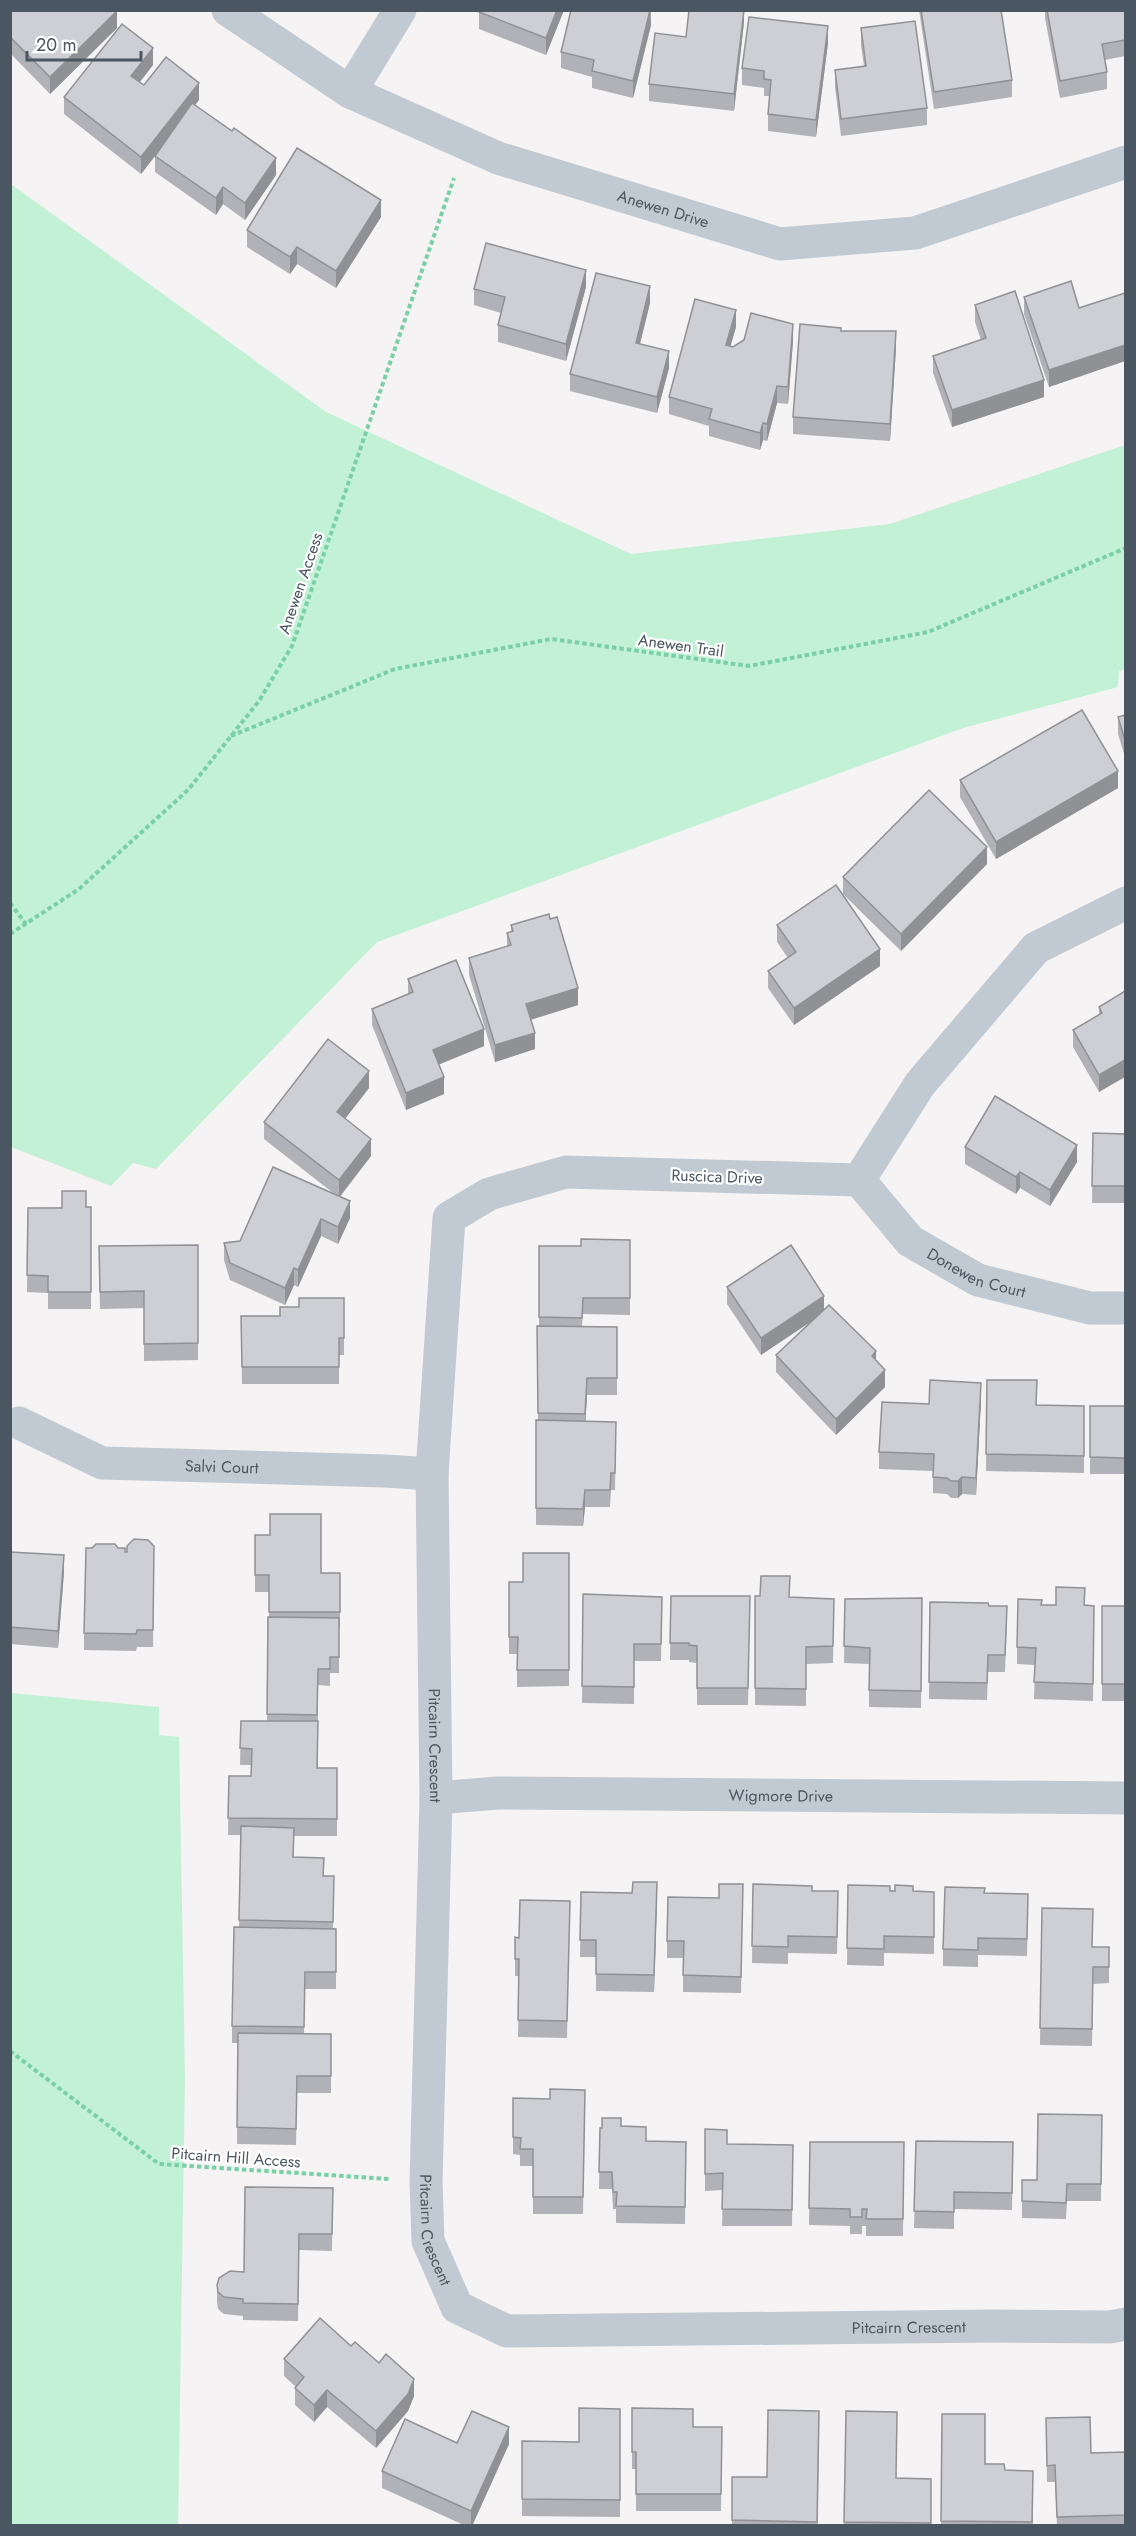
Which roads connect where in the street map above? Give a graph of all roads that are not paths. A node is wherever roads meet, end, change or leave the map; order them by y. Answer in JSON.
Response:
{"nodes":[{"id":1,"x":228,"y":10,"type":"edge"},
{"id":2,"x":400,"y":10,"type":"edge"},
{"id":3,"x":350,"y":92,"type":"junction"},
{"id":4,"x":1125,"y":162,"type":"edge"},
{"id":5,"x":1125,"y":903,"type":"edge"},
{"id":6,"x":859,"y":1180,"type":"junction"},
{"id":7,"x":1125,"y":1308,"type":"edge"},
{"id":8,"x":20,"y":1423,"type":"dead end"},
{"id":9,"x":432,"y":1474,"type":"junction"},
{"id":10,"x":436,"y":1798,"type":"junction"},
{"id":11,"x":1125,"y":1798,"type":"edge"},
{"id":12,"x":1125,"y":2324,"type":"edge"}],
"edges":[{"from":1,"to":3,"type":"street","name":"Anewen Drive"},
{"from":2,"to":3,"type":"street"},
{"from":3,"to":4,"type":"street","name":"Anewen Drive"},
{"from":5,"to":6,"type":"street"},
{"from":6,"to":7,"type":"street","name":"Donewen Court"},
{"from":6,"to":9,"type":"street","name":"Ruscica Drive"},
{"from":8,"to":9,"type":"street","name":"Salvi Court"},
{"from":9,"to":10,"type":"street","name":"Pitcairn Crescent"},
{"from":10,"to":11,"type":"street","name":"Wigmore Drive"},
{"from":10,"to":12,"type":"street","name":"Pitcairn Crescent"}]}
